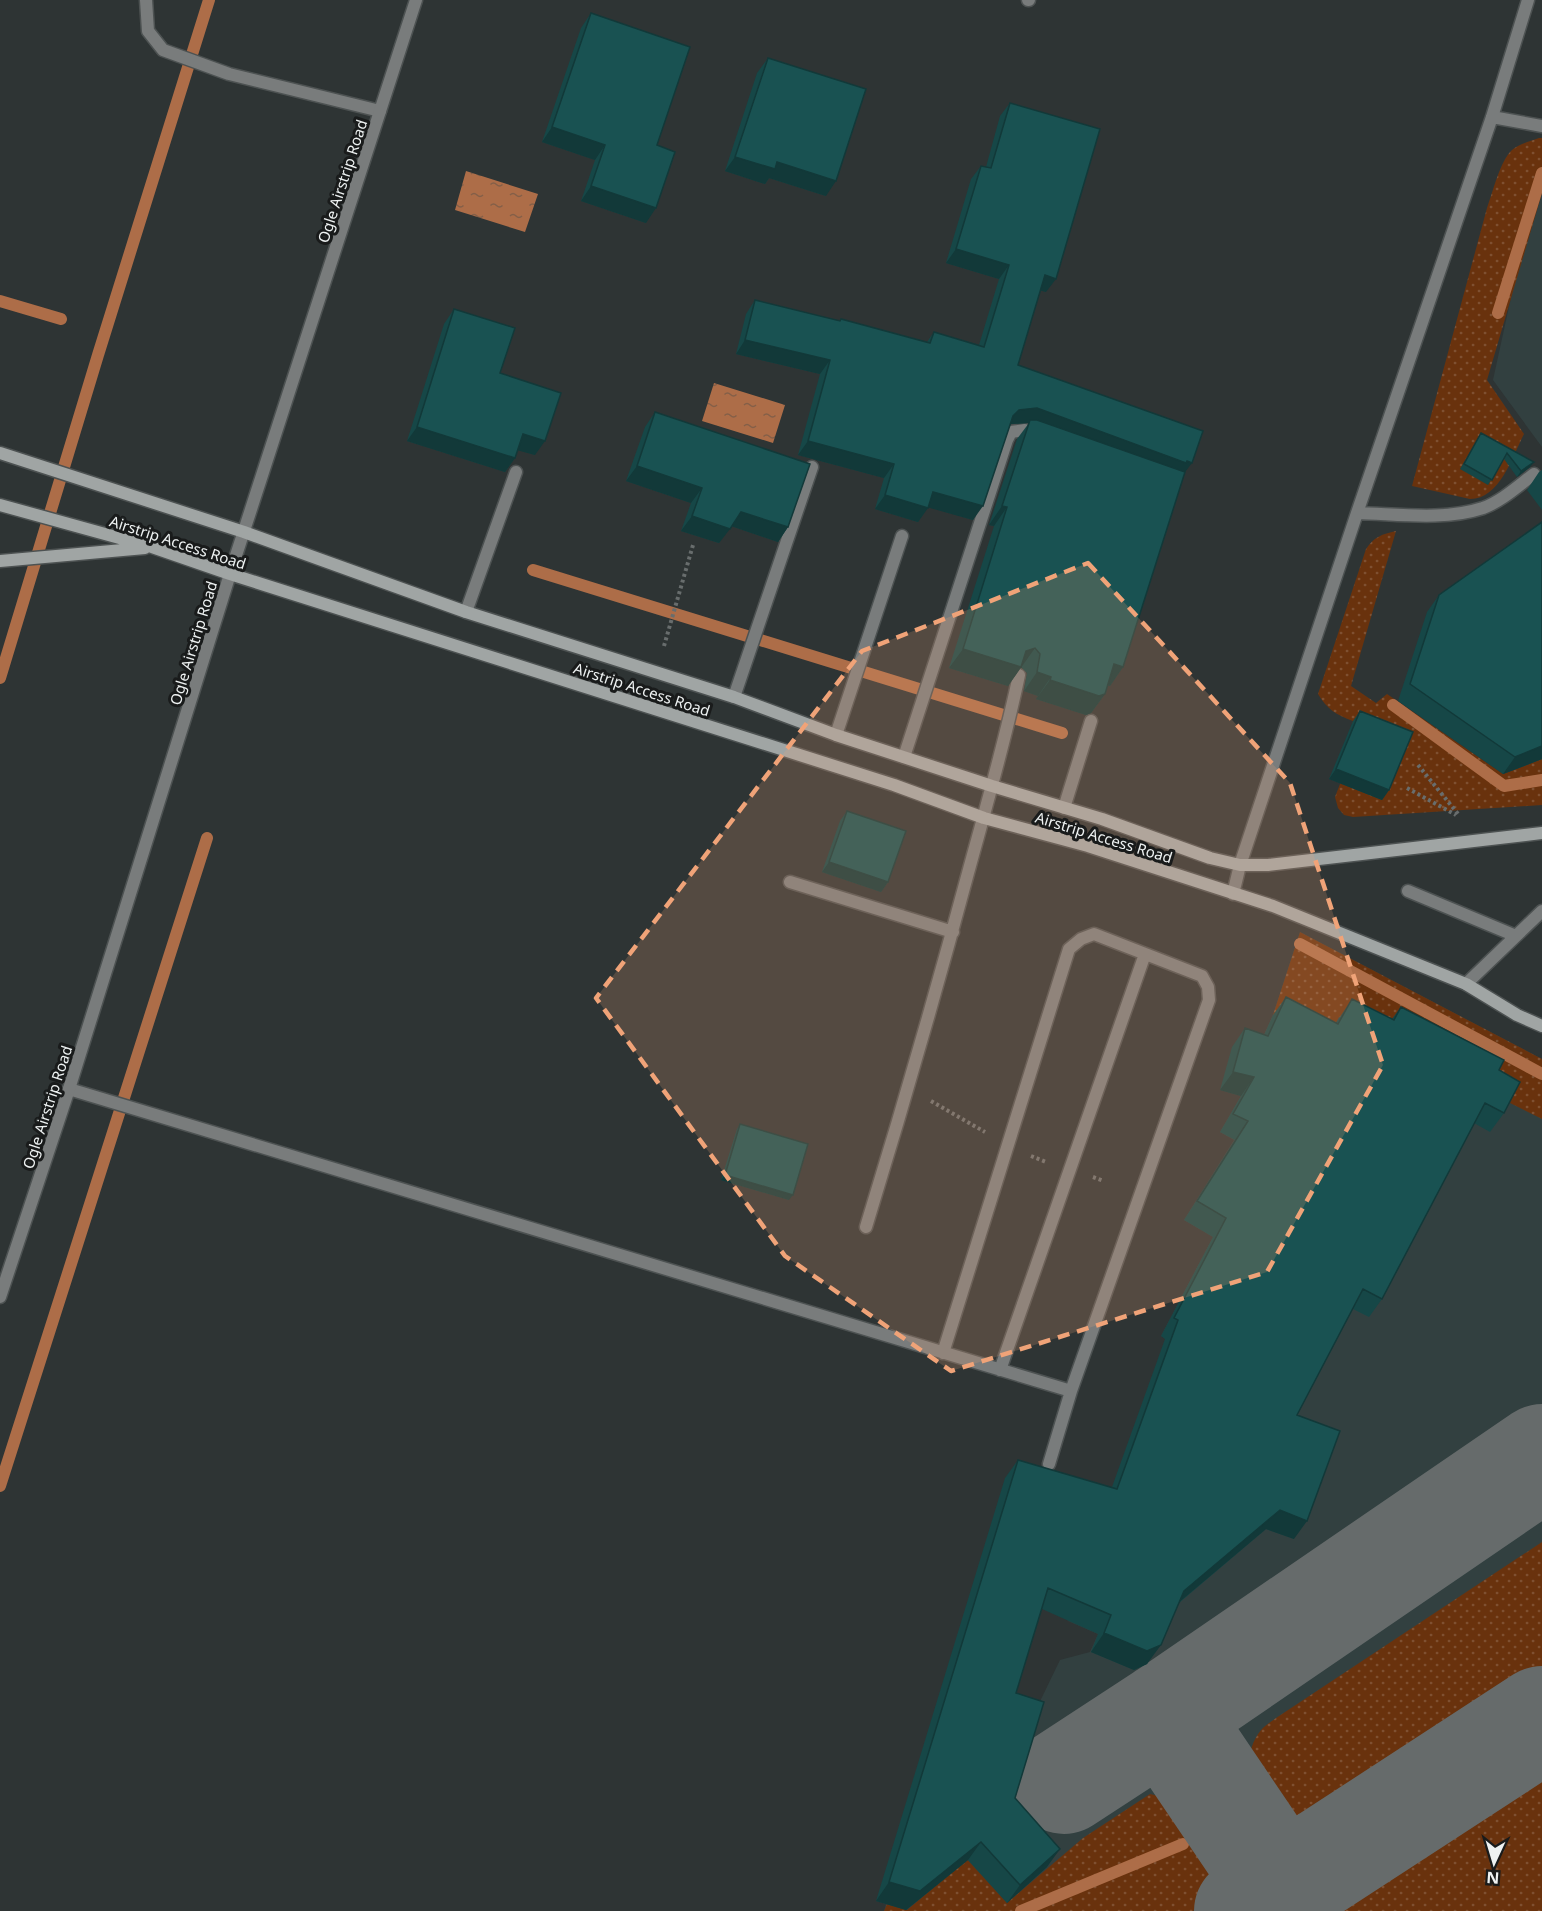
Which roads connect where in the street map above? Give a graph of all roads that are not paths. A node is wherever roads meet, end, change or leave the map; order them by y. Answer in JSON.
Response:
{"nodes":[{"id":1,"x":146,"y":0,"type":"edge"},
{"id":2,"x":416,"y":0,"type":"edge"},
{"id":3,"x":1528,"y":0,"type":"edge"},
{"id":4,"x":380,"y":111,"type":"junction"},
{"id":5,"x":1492,"y":117,"type":"junction"},
{"id":6,"x":1542,"y":126,"type":"edge"},
{"id":7,"x":1047,"y":438,"type":"edge"},
{"id":8,"x":0,"y":453,"type":"edge"},
{"id":9,"x":812,"y":467,"type":"edge"},
{"id":10,"x":516,"y":472,"type":"edge"},
{"id":11,"x":1534,"y":474,"type":"edge"},
{"id":12,"x":0,"y":505,"type":"edge"},
{"id":13,"x":1357,"y":513,"type":"junction"},
{"id":14,"x":244,"y":532,"type":"junction"},
{"id":15,"x":902,"y":536,"type":"dead end"},
{"id":16,"x":152,"y":547,"type":"junction"},
{"id":17,"x":0,"y":561,"type":"edge"},
{"id":18,"x":230,"y":574,"type":"junction"},
{"id":19,"x":466,"y":612,"type":"junction"},
{"id":20,"x":1019,"y":675,"type":"edge"},
{"id":21,"x":734,"y":697,"type":"junction"},
{"id":22,"x":1091,"y":721,"type":"edge"},
{"id":23,"x":836,"y":735,"type":"junction"},
{"id":24,"x":904,"y":757,"type":"junction"},
{"id":25,"x":992,"y":786,"type":"junction"},
{"id":26,"x":1064,"y":808,"type":"junction"},
{"id":27,"x":984,"y":818,"type":"junction"},
{"id":28,"x":1542,"y":833,"type":"edge"},
{"id":29,"x":1240,"y":865,"type":"junction"},
{"id":30,"x":790,"y":882,"type":"dead end"},
{"id":31,"x":1408,"y":891,"type":"dead end"},
{"id":32,"x":1233,"y":894,"type":"junction"},
{"id":33,"x":1542,"y":911,"type":"edge"},
{"id":34,"x":952,"y":932,"type":"junction"},
{"id":35,"x":1516,"y":936,"type":"junction"},
{"id":36,"x":1145,"y":954,"type":"junction"},
{"id":37,"x":1466,"y":984,"type":"junction"},
{"id":38,"x":1542,"y":1026,"type":"edge"},
{"id":39,"x":69,"y":1089,"type":"junction"},
{"id":40,"x":866,"y":1227,"type":"dead end"},
{"id":41,"x":0,"y":1297,"type":"edge"},
{"id":42,"x":943,"y":1353,"type":"junction"},
{"id":43,"x":1000,"y":1370,"type":"junction"},
{"id":44,"x":1071,"y":1391,"type":"junction"},
{"id":45,"x":1049,"y":1464,"type":"dead end"}],
"edges":[{"from":1,"to":4,"type":"street"},
{"from":2,"to":4,"type":"street","name":"Ogle Airstrip Road"},
{"from":3,"to":5,"type":"street"},
{"from":4,"to":14,"type":"street","name":"Ogle Airstrip Road"},
{"from":5,"to":6,"type":"street"},
{"from":5,"to":13,"type":"street"},
{"from":7,"to":24,"type":"street"},
{"from":8,"to":14,"type":"street","name":"Airstrip Access Road"},
{"from":9,"to":21,"type":"street"},
{"from":10,"to":19,"type":"street"},
{"from":11,"to":13,"type":"street"},
{"from":12,"to":16,"type":"street","name":"Airstrip Access Road"},
{"from":13,"to":29,"type":"street"},
{"from":14,"to":18,"type":"street","name":"Ogle Airstrip Road"},
{"from":14,"to":19,"type":"street","name":"Airstrip Access Road"},
{"from":15,"to":23,"type":"street"},
{"from":16,"to":17,"type":"street"},
{"from":16,"to":18,"type":"street","name":"Airstrip Access Road"},
{"from":18,"to":27,"type":"street","name":"Airstrip Access Road"},
{"from":18,"to":39,"type":"street","name":"Ogle Airstrip Road"},
{"from":19,"to":21,"type":"street","name":"Airstrip Access Road"},
{"from":20,"to":25,"type":"street"},
{"from":21,"to":23,"type":"street","name":"Airstrip Access Road"},
{"from":22,"to":26,"type":"street"},
{"from":23,"to":24,"type":"street","name":"Airstrip Access Road"},
{"from":24,"to":25,"type":"street","name":"Airstrip Access Road"},
{"from":25,"to":26,"type":"street","name":"Airstrip Access Road"},
{"from":25,"to":27,"type":"street"},
{"from":26,"to":29,"type":"street","name":"Airstrip Access Road"},
{"from":27,"to":32,"type":"street","name":"Airstrip Access Road"},
{"from":27,"to":34,"type":"street"},
{"from":28,"to":29,"type":"street","name":"Airstrip Access Road"},
{"from":29,"to":32,"type":"street"},
{"from":30,"to":34,"type":"street"},
{"from":31,"to":35,"type":"street"},
{"from":32,"to":37,"type":"street","name":"Airstrip Access Road"},
{"from":33,"to":35,"type":"street"},
{"from":34,"to":40,"type":"street"},
{"from":35,"to":37,"type":"street"},
{"from":36,"to":42,"type":"street"},
{"from":36,"to":43,"type":"street"},
{"from":36,"to":44,"type":"street"},
{"from":37,"to":38,"type":"street","name":"Airstrip Access Road"},
{"from":39,"to":41,"type":"street","name":"Ogle Airstrip Road"},
{"from":39,"to":42,"type":"street"},
{"from":42,"to":43,"type":"street"},
{"from":43,"to":44,"type":"street"},
{"from":44,"to":45,"type":"street"}]}
